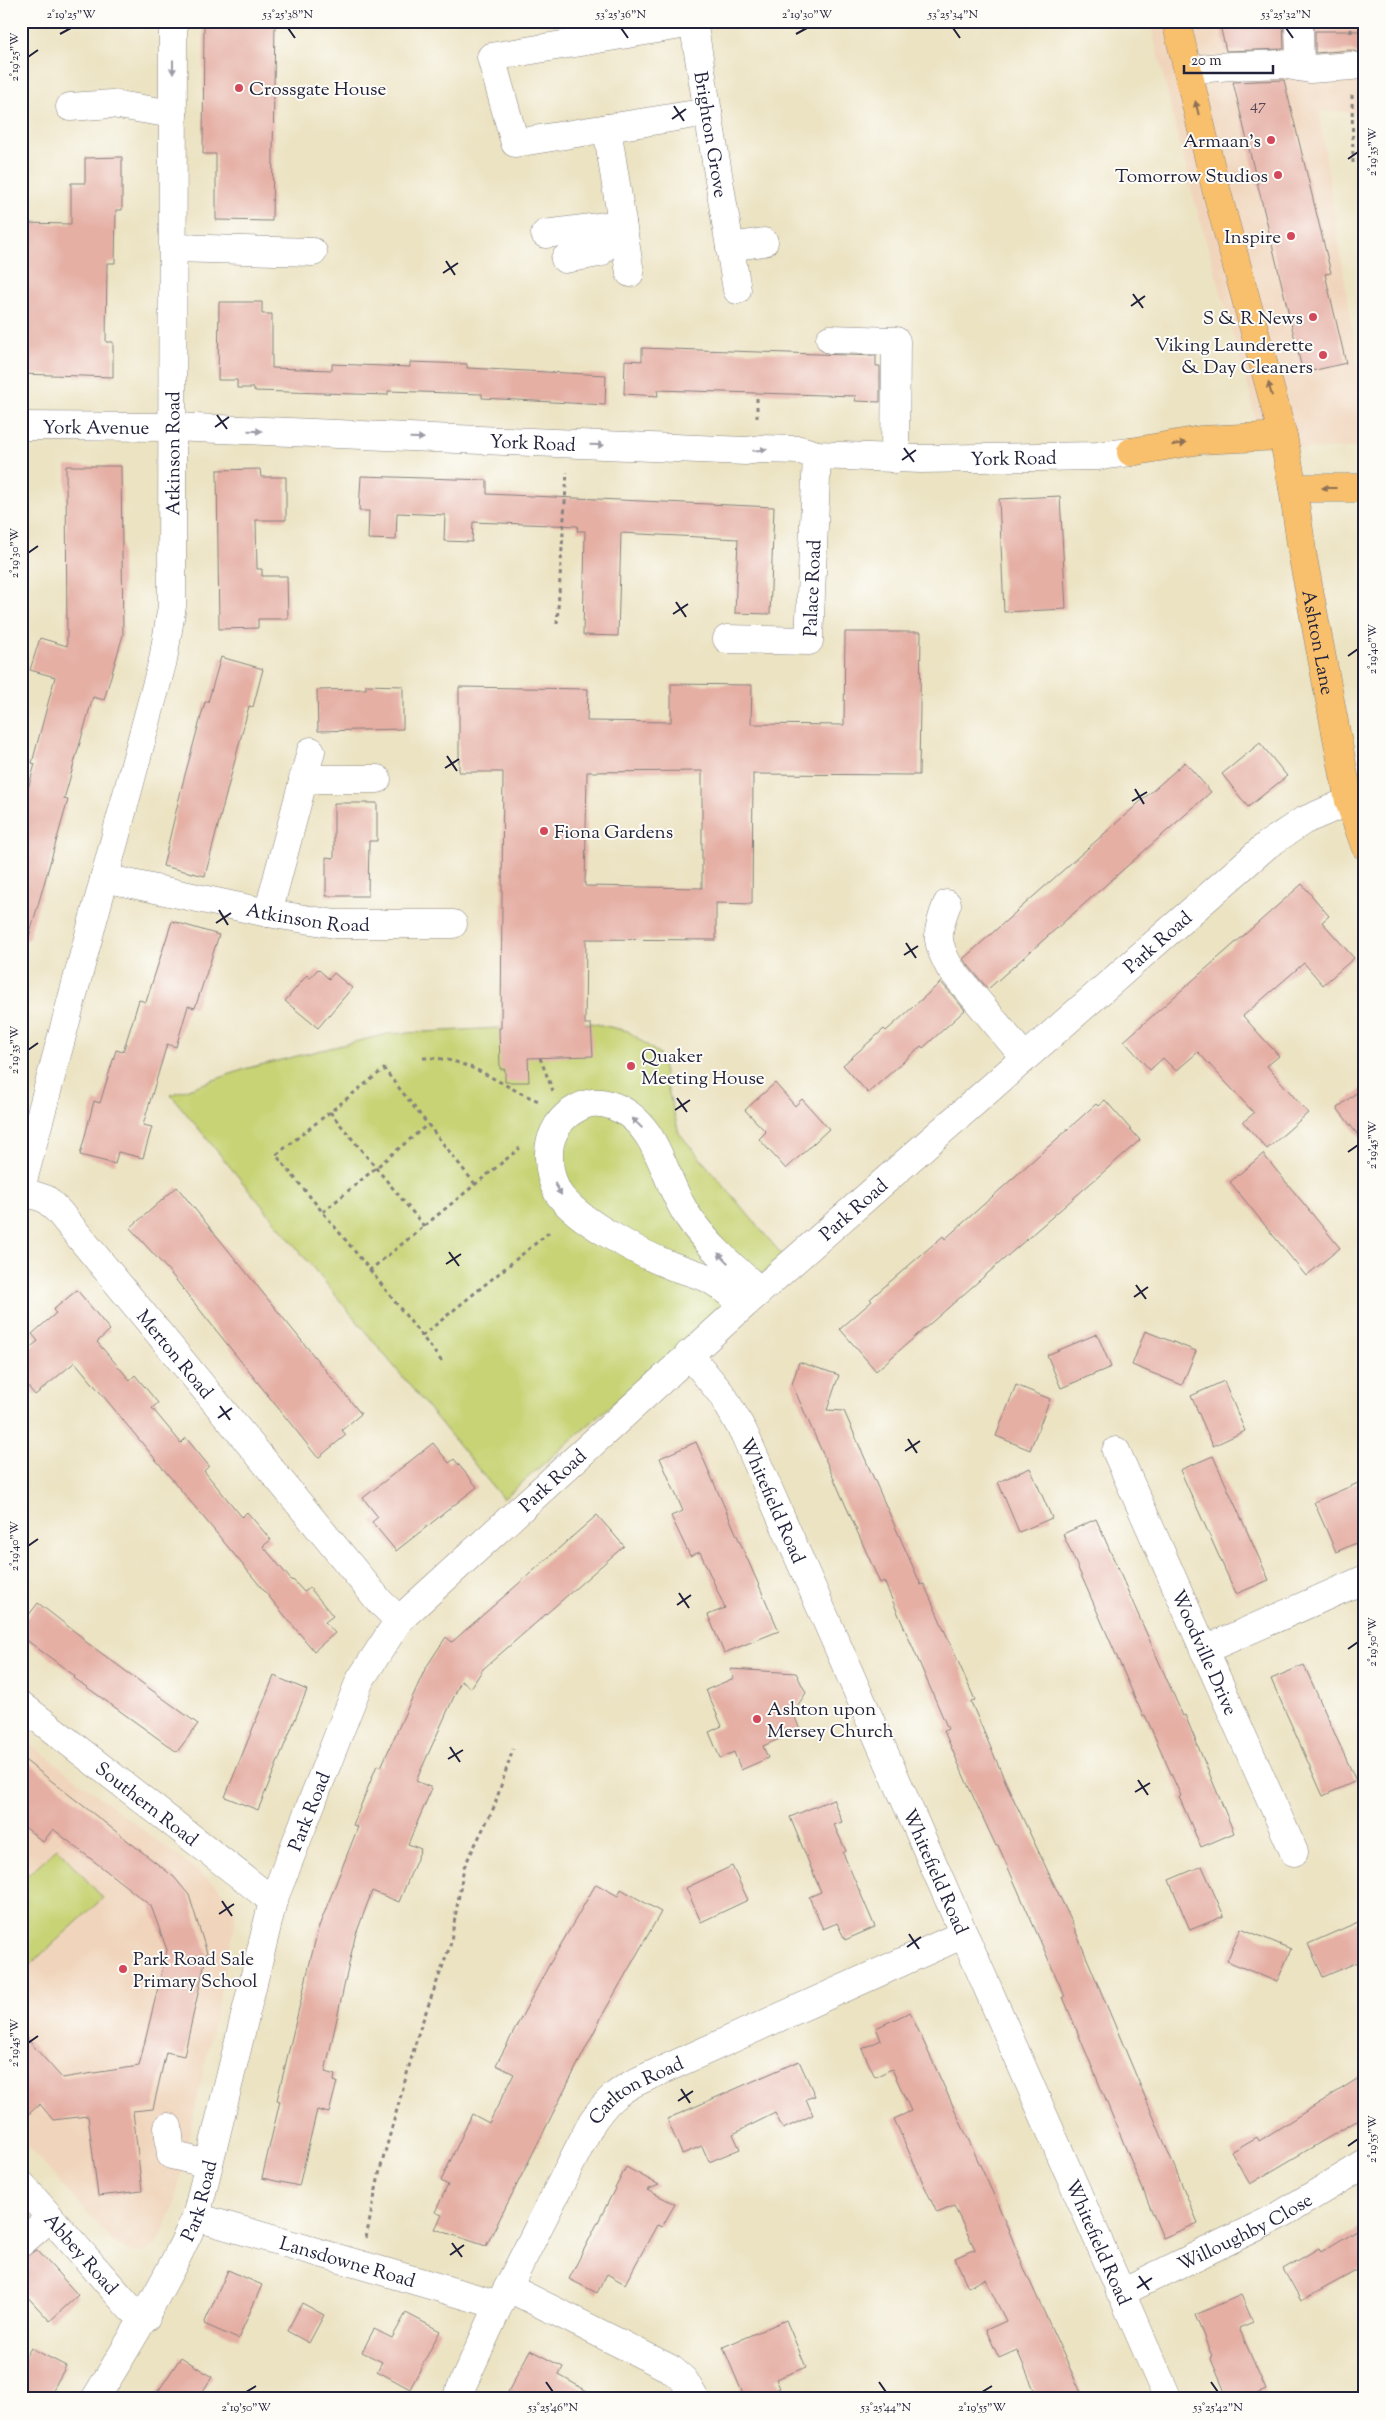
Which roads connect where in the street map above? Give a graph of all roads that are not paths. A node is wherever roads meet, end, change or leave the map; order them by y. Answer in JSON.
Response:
{"nodes":[{"id":1,"x":173,"y":21,"type":"edge"},
{"id":2,"x":1176,"y":21,"type":"edge"},
{"id":3,"x":1299,"y":21,"type":"edge"},
{"id":4,"x":693,"y":22,"type":"edge"},
{"id":5,"x":1352,"y":66,"type":"dead end"},
{"id":6,"x":1300,"y":67,"type":"junction"},
{"id":7,"x":1188,"y":70,"type":"junction"},
{"id":8,"x":70,"y":107,"type":"dead end"},
{"id":9,"x":708,"y":112,"type":"junction"},
{"id":10,"x":173,"y":114,"type":"junction"},
{"id":11,"x":607,"y":128,"type":"junction"},
{"id":12,"x":622,"y":224,"type":"junction"},
{"id":13,"x":545,"y":234,"type":"dead end"},
{"id":14,"x":764,"y":242,"type":"dead end"},
{"id":15,"x":730,"y":247,"type":"junction"},
{"id":16,"x":173,"y":248,"type":"junction"},
{"id":17,"x":313,"y":252,"type":"dead end"},
{"id":18,"x":565,"y":259,"type":"dead end"},
{"id":19,"x":630,"y":272,"type":"dead end"},
{"id":20,"x":737,"y":290,"type":"dead end"},
{"id":21,"x":830,"y":339,"type":"dead end"},
{"id":22,"x":21,"y":426,"type":"edge"},
{"id":23,"x":171,"y":428,"type":"junction"},
{"id":24,"x":1283,"y":436,"type":"junction"},
{"id":25,"x":1131,"y":452,"type":"joint"},
{"id":26,"x":817,"y":455,"type":"junction"},
{"id":27,"x":895,"y":458,"type":"junction"},
{"id":28,"x":1294,"y":488,"type":"junction"},
{"id":29,"x":1365,"y":488,"type":"edge"},
{"id":30,"x":727,"y":639,"type":"dead end"},
{"id":31,"x":311,"y":751,"type":"dead end"},
{"id":32,"x":303,"y":779,"type":"junction"},
{"id":33,"x":377,"y":779,"type":"dead end"},
{"id":34,"x":1349,"y":801,"type":"junction"},
{"id":35,"x":1365,"y":846,"type":"edge"},
{"id":36,"x":104,"y":878,"type":"junction"},
{"id":37,"x":947,"y":904,"type":"dead end"},
{"id":38,"x":268,"y":913,"type":"junction"},
{"id":39,"x":453,"y":924,"type":"dead end"},
{"id":40,"x":1025,"y":1058,"type":"junction"},
{"id":41,"x":21,"y":1190,"type":"edge"},
{"id":42,"x":752,"y":1297,"type":"junction"},
{"id":43,"x":689,"y":1354,"type":"junction"},
{"id":44,"x":1116,"y":1451,"type":"dead end"},
{"id":45,"x":1365,"y":1579,"type":"edge"},
{"id":46,"x":399,"y":1620,"type":"junction"},
{"id":47,"x":1204,"y":1650,"type":"junction"},
{"id":48,"x":21,"y":1704,"type":"edge"},
{"id":49,"x":1294,"y":1852,"type":"dead end"},
{"id":50,"x":273,"y":1901,"type":"junction"},
{"id":51,"x":964,"y":1934,"type":"junction"},
{"id":52,"x":168,"y":2127,"type":"dead end"},
{"id":53,"x":209,"y":2164,"type":"junction"},
{"id":54,"x":1365,"y":2164,"type":"edge"},
{"id":55,"x":21,"y":2184,"type":"edge"},
{"id":56,"x":196,"y":2216,"type":"junction"},
{"id":57,"x":50,"y":2218,"type":"junction"},
{"id":58,"x":21,"y":2243,"type":"edge"},
{"id":59,"x":1120,"y":2292,"type":"junction"},
{"id":60,"x":504,"y":2297,"type":"junction"},
{"id":61,"x":146,"y":2318,"type":"junction"},
{"id":62,"x":95,"y":2399,"type":"edge"},
{"id":63,"x":456,"y":2399,"type":"edge"},
{"id":64,"x":695,"y":2399,"type":"edge"},
{"id":65,"x":1168,"y":2399,"type":"edge"}],
"edges":[{"from":1,"to":10,"type":"street","name":"Atkinson Road","one_way":true},
{"from":2,"to":7,"type":"main road","name":"Ashton Lane"},
{"from":3,"to":6,"type":"street"},
{"from":4,"to":9,"type":"street","name":"Brighton Grove"},
{"from":4,"to":11,"type":"street"},
{"from":5,"to":6,"type":"street"},
{"from":6,"to":7,"type":"street"},
{"from":24,"to":7,"type":"main road","name":"Ashton Lane","one_way":true},
{"from":8,"to":10,"type":"street"},
{"from":9,"to":11,"type":"street"},
{"from":9,"to":15,"type":"street","name":"Brighton Grove"},
{"from":10,"to":16,"type":"street","name":"Atkinson Road"},
{"from":11,"to":12,"type":"street"},
{"from":12,"to":13,"type":"street"},
{"from":12,"to":18,"type":"street"},
{"from":12,"to":19,"type":"street"},
{"from":14,"to":15,"type":"street"},
{"from":15,"to":20,"type":"street","name":"Brighton Grove"},
{"from":16,"to":17,"type":"street"},
{"from":16,"to":23,"type":"street","name":"Atkinson Road"},
{"from":21,"to":27,"type":"street"},
{"from":22,"to":23,"type":"street","name":"York Avenue"},
{"from":23,"to":26,"type":"street","name":"York Road","one_way":true},
{"from":23,"to":36,"type":"street","name":"Atkinson Road"},
{"from":25,"to":24,"type":"main road","one_way":true},
{"from":24,"to":28,"type":"main road","name":"Ashton Lane"},
{"from":25,"to":27,"type":"street","name":"York Road"},
{"from":26,"to":27,"type":"street","name":"York Road"},
{"from":26,"to":30,"type":"street","name":"Palace Road"},
{"from":29,"to":28,"type":"main road","one_way":true},
{"from":28,"to":34,"type":"main road","name":"Ashton Lane"},
{"from":31,"to":32,"type":"street"},
{"from":32,"to":33,"type":"street"},
{"from":32,"to":38,"type":"street"},
{"from":34,"to":35,"type":"main road","name":"Ashton Lane"},
{"from":34,"to":40,"type":"street","name":"Park Road"},
{"from":36,"to":38,"type":"street","name":"Atkinson Road"},
{"from":36,"to":41,"type":"street","name":"Atkinson Road"},
{"from":37,"to":40,"type":"street"},
{"from":38,"to":39,"type":"street","name":"Atkinson Road"},
{"from":40,"to":42,"type":"street","name":"Park Road"},
{"from":41,"to":46,"type":"street","name":"Merton Road"},
{"from":42,"to":42,"type":"street","one_way":true},
{"from":42,"to":43,"type":"street","name":"Park Road"},
{"from":43,"to":46,"type":"street","name":"Park Road"},
{"from":43,"to":51,"type":"street","name":"Whitefield Road"},
{"from":44,"to":47,"type":"street","name":"Woodville Drive"},
{"from":45,"to":47,"type":"street"},
{"from":46,"to":50,"type":"street","name":"Park Road"},
{"from":47,"to":49,"type":"street","name":"Woodville Drive"},
{"from":48,"to":50,"type":"street","name":"Southern Road"},
{"from":50,"to":53,"type":"street","name":"Park Road"},
{"from":51,"to":59,"type":"street","name":"Whitefield Road"},
{"from":51,"to":60,"type":"street","name":"Carlton Road"},
{"from":52,"to":53,"type":"street"},
{"from":53,"to":56,"type":"street","name":"Park Road"},
{"from":54,"to":59,"type":"street","name":"Willoughby Close"},
{"from":55,"to":57,"type":"street","name":"Abbey Road"},
{"from":56,"to":60,"type":"street","name":"Lansdowne Road"},
{"from":56,"to":61,"type":"street","name":"Park Road"},
{"from":57,"to":58,"type":"street"},
{"from":57,"to":61,"type":"street","name":"Abbey Road"},
{"from":59,"to":65,"type":"street","name":"Whitefield Road"},
{"from":60,"to":63,"type":"street","name":"Carlton Road"},
{"from":60,"to":64,"type":"street","name":"Lansdowne Road"},
{"from":61,"to":62,"type":"street","name":"Park Road"}]}
